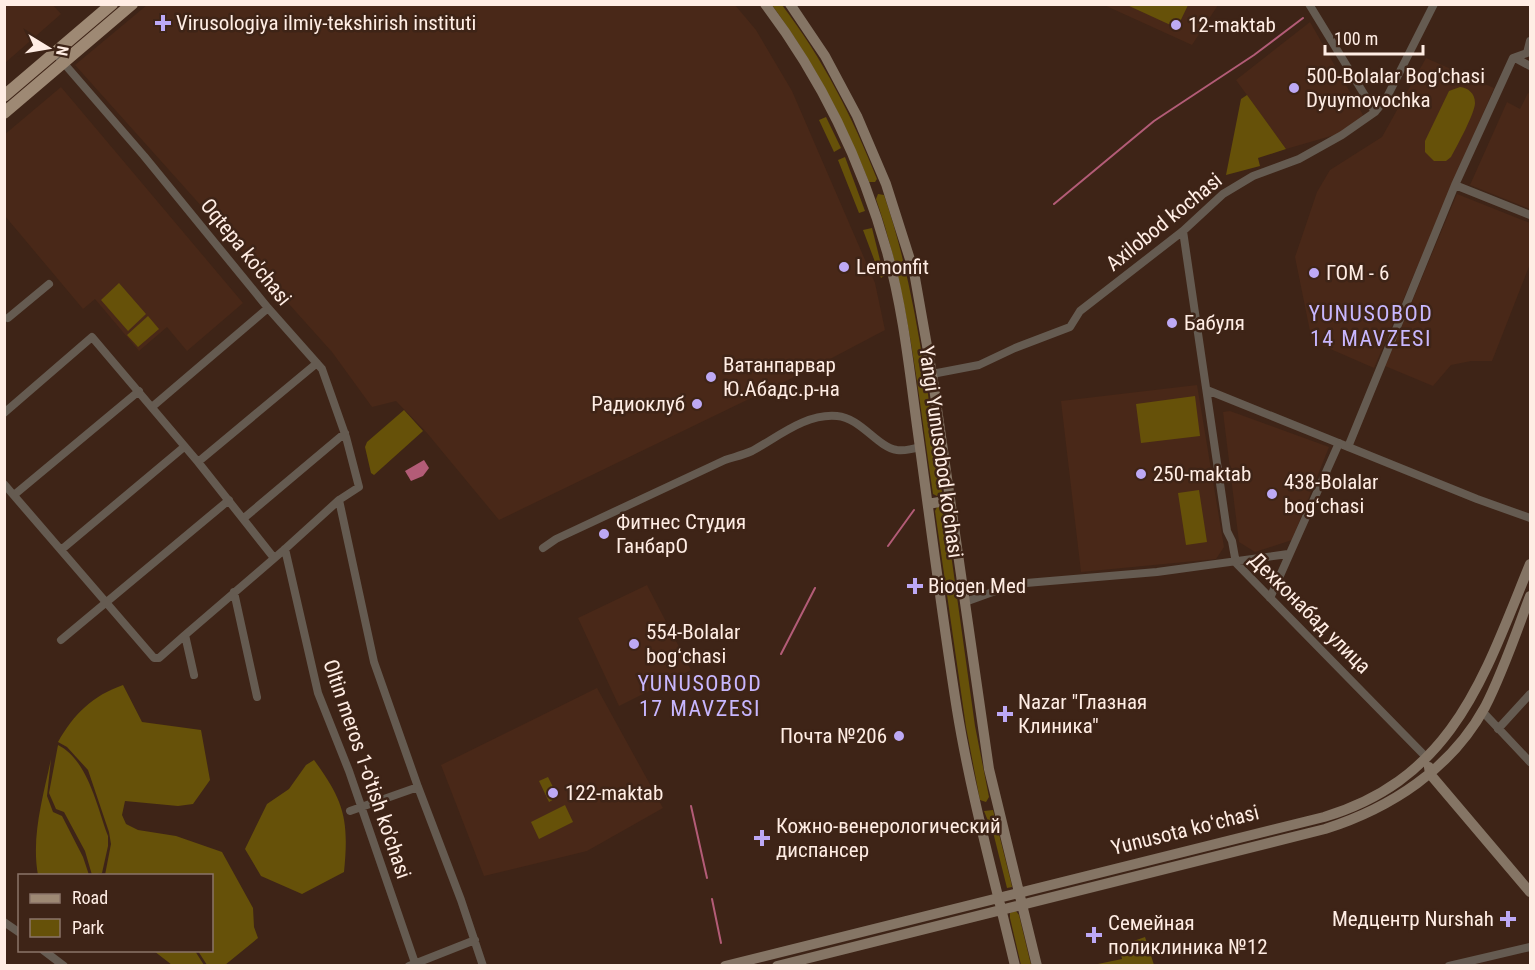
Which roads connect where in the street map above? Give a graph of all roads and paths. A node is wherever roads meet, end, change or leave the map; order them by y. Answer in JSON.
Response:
{"nodes":[{"id":1,"x":112,"y":4,"type":"edge"},
{"id":2,"x":132,"y":4,"type":"edge"},
{"id":3,"x":765,"y":4,"type":"edge"},
{"id":4,"x":790,"y":4,"type":"edge"},
{"id":5,"x":1309,"y":4,"type":"edge"},
{"id":6,"x":1434,"y":4,"type":"edge"},
{"id":7,"x":1530,"y":41,"type":"edge"},
{"id":8,"x":59,"y":58,"type":"junction"},
{"id":9,"x":1513,"y":58,"type":"junction"},
{"id":10,"x":1530,"y":66,"type":"edge"},
{"id":11,"x":25,"y":87,"type":"junction"},
{"id":12,"x":4,"y":96,"type":"edge"},
{"id":13,"x":1375,"y":112,"type":"junction"},
{"id":14,"x":4,"y":113,"type":"edge"},
{"id":15,"x":886,"y":184,"type":"junction"},
{"id":16,"x":1455,"y":185,"type":"junction"},
{"id":17,"x":867,"y":192,"type":"junction"},
{"id":18,"x":1530,"y":215,"type":"edge"},
{"id":19,"x":1182,"y":231,"type":"junction"},
{"id":20,"x":49,"y":284,"type":"dead end"},
{"id":21,"x":268,"y":308,"type":"junction"},
{"id":22,"x":8,"y":318,"type":"dead end"},
{"id":23,"x":317,"y":363,"type":"junction"},
{"id":24,"x":932,"y":374,"type":"junction"},
{"id":25,"x":1207,"y":390,"type":"junction"},
{"id":26,"x":139,"y":391,"type":"junction"},
{"id":27,"x":152,"y":407,"type":"junction"},
{"id":28,"x":4,"y":413,"type":"edge"},
{"id":29,"x":345,"y":433,"type":"junction"},
{"id":30,"x":1343,"y":445,"type":"junction"},
{"id":31,"x":184,"y":447,"type":"junction"},
{"id":32,"x":920,"y":447,"type":"junction"},
{"id":33,"x":198,"y":462,"type":"junction"},
{"id":34,"x":4,"y":484,"type":"edge"},
{"id":35,"x":14,"y":495,"type":"junction"},
{"id":36,"x":229,"y":500,"type":"junction"},
{"id":37,"x":339,"y":500,"type":"junction"},
{"id":38,"x":950,"y":500,"type":"junction"},
{"id":39,"x":928,"y":504,"type":"junction"},
{"id":40,"x":244,"y":518,"type":"junction"},
{"id":41,"x":1530,"y":518,"type":"edge"},
{"id":42,"x":1232,"y":541,"type":"junction"},
{"id":43,"x":543,"y":548,"type":"dead end"},
{"id":44,"x":285,"y":549,"type":"junction"},
{"id":45,"x":61,"y":550,"type":"junction"},
{"id":46,"x":1288,"y":554,"type":"junction"},
{"id":47,"x":274,"y":558,"type":"junction"},
{"id":48,"x":1248,"y":561,"type":"junction"},
{"id":49,"x":1236,"y":562,"type":"junction"},
{"id":50,"x":1530,"y":564,"type":"edge"},
{"id":51,"x":234,"y":592,"type":"junction"},
{"id":52,"x":1530,"y":596,"type":"edge"},
{"id":53,"x":1270,"y":598,"type":"junction"},
{"id":54,"x":965,"y":602,"type":"junction"},
{"id":55,"x":106,"y":603,"type":"junction"},
{"id":56,"x":185,"y":635,"type":"junction"},
{"id":57,"x":60,"y":640,"type":"dead end"},
{"id":58,"x":194,"y":675,"type":"dead end"},
{"id":59,"x":1530,"y":694,"type":"edge"},
{"id":60,"x":257,"y":697,"type":"dead end"},
{"id":61,"x":1482,"y":711,"type":"junction"},
{"id":62,"x":1498,"y":729,"type":"junction"},
{"id":63,"x":1427,"y":758,"type":"junction"},
{"id":64,"x":1530,"y":762,"type":"edge"},
{"id":65,"x":1416,"y":768,"type":"junction"},
{"id":66,"x":1431,"y":774,"type":"junction"},
{"id":67,"x":418,"y":788,"type":"junction"},
{"id":68,"x":996,"y":799,"type":"junction"},
{"id":69,"x":976,"y":803,"type":"junction"},
{"id":70,"x":361,"y":808,"type":"junction"},
{"id":71,"x":350,"y":811,"type":"dead end"},
{"id":72,"x":1019,"y":892,"type":"junction"},
{"id":73,"x":1530,"y":892,"type":"edge"},
{"id":74,"x":998,"y":896,"type":"junction"},
{"id":75,"x":1022,"y":904,"type":"junction"},
{"id":76,"x":1002,"y":909,"type":"junction"},
{"id":77,"x":4,"y":922,"type":"edge"},
{"id":78,"x":18,"y":932,"type":"edge"},
{"id":79,"x":475,"y":940,"type":"junction"},
{"id":80,"x":1530,"y":947,"type":"edge"},
{"id":81,"x":44,"y":952,"type":"edge"},
{"id":82,"x":412,"y":964,"type":"edge"},
{"id":83,"x":63,"y":966,"type":"edge"},
{"id":84,"x":483,"y":966,"type":"edge"},
{"id":85,"x":725,"y":966,"type":"edge"},
{"id":86,"x":777,"y":966,"type":"edge"},
{"id":87,"x":1015,"y":966,"type":"edge"},
{"id":88,"x":1037,"y":966,"type":"edge"},
{"id":89,"x":1449,"y":966,"type":"edge"}],
"edges":[{"from":1,"to":8,"type":"main road"},
{"from":2,"to":8,"type":"main road"},
{"from":3,"to":17,"type":"main road","name":"Yangi Yunusobod ko'chasi"},
{"from":4,"to":15,"type":"main road","name":"Yangi Yunusobod ko'chasi"},
{"from":5,"to":13,"type":"street"},
{"from":6,"to":13,"type":"street","name":"Axilobod kochasi"},
{"from":7,"to":9,"type":"street"},
{"from":8,"to":11,"type":"main road"},
{"from":8,"to":21,"type":"street","name":"Oqtepa ko'chasi"},
{"from":9,"to":10,"type":"street"},
{"from":9,"to":16,"type":"street"},
{"from":11,"to":12,"type":"main road"},
{"from":11,"to":14,"type":"main road"},
{"from":13,"to":19,"type":"street","name":"Axilobod kochasi"},
{"from":15,"to":17,"type":"main road"},
{"from":15,"to":24,"type":"main road","name":"Yangi Yunusobod ko'chasi"},
{"from":16,"to":18,"type":"street"},
{"from":16,"to":30,"type":"street"},
{"from":17,"to":32,"type":"main road","name":"Yangi Yunusobod ko'chasi"},
{"from":19,"to":24,"type":"street","name":"Axilobod kochasi"},
{"from":19,"to":25,"type":"street"},
{"from":20,"to":22,"type":"street"},
{"from":21,"to":23,"type":"street","name":"Oqtepa ko'chasi"},
{"from":21,"to":27,"type":"street"},
{"from":23,"to":29,"type":"street","name":"Oqtepa ko'chasi"},
{"from":23,"to":33,"type":"street"},
{"from":24,"to":38,"type":"main road","name":"Yangi Yunusobod ko'chasi"},
{"from":25,"to":30,"type":"street"},
{"from":25,"to":42,"type":"street"},
{"from":26,"to":27,"type":"street"},
{"from":26,"to":28,"type":"street"},
{"from":26,"to":35,"type":"street"},
{"from":27,"to":31,"type":"street"},
{"from":29,"to":37,"type":"street","name":"Oqtepa ko'chasi"},
{"from":29,"to":40,"type":"street"},
{"from":30,"to":41,"type":"street"},
{"from":30,"to":46,"type":"street"},
{"from":31,"to":33,"type":"street"},
{"from":31,"to":45,"type":"street"},
{"from":32,"to":39,"type":"main road","name":"Yangi Yunusobod ko'chasi"},
{"from":32,"to":43,"type":"street"},
{"from":33,"to":36,"type":"street"},
{"from":34,"to":35,"type":"street"},
{"from":35,"to":45,"type":"street"},
{"from":36,"to":40,"type":"street"},
{"from":36,"to":55,"type":"street"},
{"from":37,"to":44,"type":"street"},
{"from":37,"to":67,"type":"street"},
{"from":38,"to":39,"type":"main road"},
{"from":38,"to":54,"type":"main road","name":"Yangi Yunusobod ko'chasi"},
{"from":39,"to":69,"type":"main road","name":"Yangi Yunusobod ko'chasi"},
{"from":40,"to":47,"type":"street"},
{"from":42,"to":48,"type":"street"},
{"from":42,"to":49,"type":"street"},
{"from":44,"to":47,"type":"street"},
{"from":44,"to":70,"type":"street","name":"Oltin meros 1-o'tish ko'chasi"},
{"from":45,"to":55,"type":"street"},
{"from":46,"to":48,"type":"street"},
{"from":46,"to":53,"type":"street"},
{"from":47,"to":51,"type":"street"},
{"from":48,"to":49,"type":"street"},
{"from":49,"to":53,"type":"street","name":"Дехконабад улица"},
{"from":49,"to":54,"type":"street","name":"Дехконабад улица"},
{"from":50,"to":63,"type":"main road","name":"Yunusota koʻchasi"},
{"from":51,"to":56,"type":"street"},
{"from":51,"to":60,"type":"street"},
{"from":52,"to":61,"type":"main road","name":"Yunusota koʻchasi"},
{"from":53,"to":63,"type":"street","name":"Дехконабад улица"},
{"from":54,"to":68,"type":"main road","name":"Yangi Yunusobod ko'chasi"},
{"from":55,"to":56,"type":"street"},
{"from":55,"to":57,"type":"street"},
{"from":56,"to":58,"type":"street"},
{"from":59,"to":62,"type":"street"},
{"from":61,"to":62,"type":"street"},
{"from":61,"to":66,"type":"main road","name":"Yunusota koʻchasi"},
{"from":62,"to":64,"type":"street"},
{"from":63,"to":65,"type":"main road","name":"Yunusota koʻchasi"},
{"from":63,"to":66,"type":"main road"},
{"from":65,"to":66,"type":"main road"},
{"from":65,"to":72,"type":"main road","name":"Yunusota koʻchasi"},
{"from":66,"to":73,"type":"main road"},
{"from":66,"to":75,"type":"main road","name":"Yunusota koʻchasi"},
{"from":67,"to":70,"type":"street"},
{"from":67,"to":79,"type":"street"},
{"from":68,"to":69,"type":"main road"},
{"from":68,"to":72,"type":"main road","name":"Yangi Yunusobod ko'chasi"},
{"from":69,"to":74,"type":"main road","name":"Yangi Yunusobod ko'chasi"},
{"from":70,"to":71,"type":"street"},
{"from":70,"to":82,"type":"street","name":"Oltin meros 1-o'tish ko'chasi"},
{"from":72,"to":74,"type":"main road","name":"Yunusota koʻchasi"},
{"from":72,"to":75,"type":"main road","name":"Yangi Yunusobod ko'chasi"},
{"from":74,"to":76,"type":"main road","name":"Yangi Yunusobod ko'chasi"},
{"from":74,"to":85,"type":"main road","name":"Yunusota koʻchasi"},
{"from":75,"to":76,"type":"main road","name":"Yunusota koʻchasi"},
{"from":75,"to":88,"type":"main road","name":"Yangi Yunusobod ko'chasi"},
{"from":76,"to":86,"type":"main road","name":"Yunusota koʻchasi"},
{"from":76,"to":87,"type":"main road","name":"Yangi Yunusobod ko'chasi"},
{"from":77,"to":78,"type":"street"},
{"from":79,"to":82,"type":"street"},
{"from":79,"to":84,"type":"street"},
{"from":80,"to":89,"type":"street"},
{"from":81,"to":83,"type":"street"}]}
